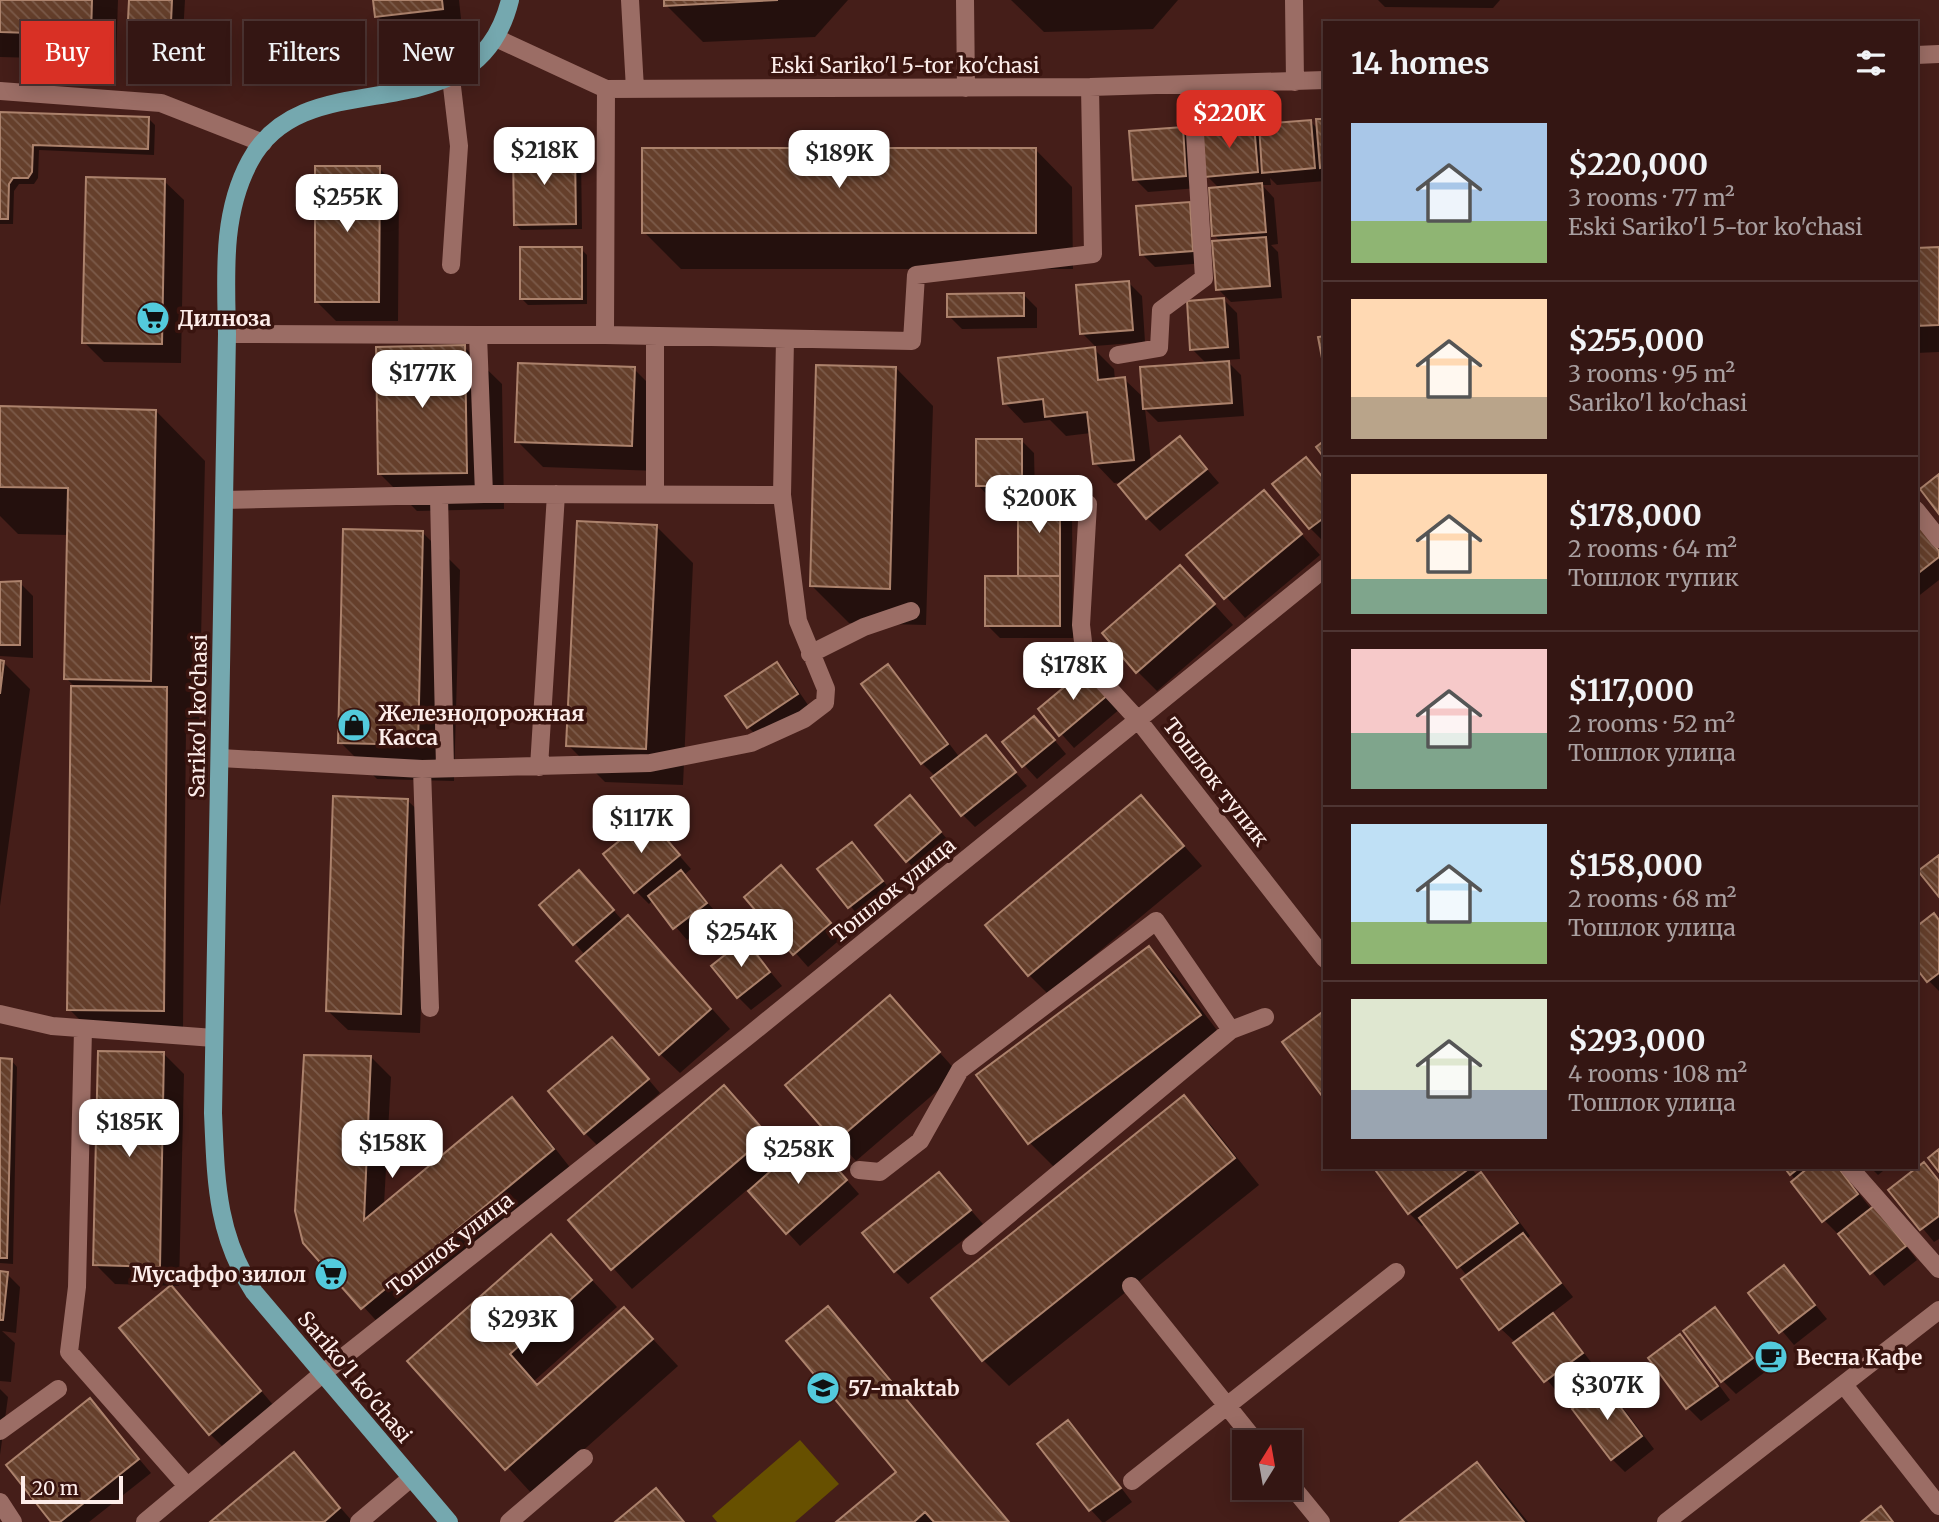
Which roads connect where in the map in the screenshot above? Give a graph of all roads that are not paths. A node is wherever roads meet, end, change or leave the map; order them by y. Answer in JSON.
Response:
{"nodes":[{"id":1,"x":510,"y":0,"type":"edge"},
{"id":2,"x":630,"y":0,"type":"edge"},
{"id":3,"x":965,"y":0,"type":"edge"},
{"id":4,"x":1294,"y":0,"type":"edge"},
{"id":5,"x":496,"y":38,"type":"junction"},
{"id":6,"x":1939,"y":54,"type":"edge"},
{"id":7,"x":1918,"y":55,"type":"edge"},
{"id":8,"x":478,"y":60,"type":"edge"},
{"id":9,"x":1323,"y":80,"type":"edge"},
{"id":10,"x":1295,"y":82,"type":"junction"},
{"id":11,"x":431,"y":84,"type":"edge"},
{"id":12,"x":452,"y":84,"type":"edge"},
{"id":13,"x":1192,"y":85,"type":"junction"},
{"id":14,"x":1090,"y":87,"type":"junction"},
{"id":15,"x":966,"y":88,"type":"junction"},
{"id":16,"x":606,"y":89,"type":"junction"},
{"id":17,"x":635,"y":89,"type":"junction"},
{"id":18,"x":0,"y":91,"type":"edge"},
{"id":19,"x":263,"y":143,"type":"junction"},
{"id":20,"x":451,"y":265,"type":"dead end"},
{"id":21,"x":227,"y":334,"type":"junction"},
{"id":22,"x":478,"y":335,"type":"junction"},
{"id":23,"x":605,"y":335,"type":"junction"},
{"id":24,"x":655,"y":336,"type":"junction"},
{"id":25,"x":785,"y":339,"type":"junction"},
{"id":26,"x":1118,"y":355,"type":"dead end"},
{"id":27,"x":484,"y":494,"type":"junction"},
{"id":28,"x":556,"y":494,"type":"junction"},
{"id":29,"x":655,"y":495,"type":"junction"},
{"id":30,"x":782,"y":495,"type":"junction"},
{"id":31,"x":439,"y":496,"type":"junction"},
{"id":32,"x":225,"y":500,"type":"junction"},
{"id":33,"x":1088,"y":504,"type":"dead end"},
{"id":34,"x":1918,"y":513,"type":"edge"},
{"id":35,"x":1939,"y":539,"type":"edge"},
{"id":36,"x":1323,"y":570,"type":"edge"},
{"id":37,"x":911,"y":611,"type":"dead end"},
{"id":38,"x":810,"y":654,"type":"junction"},
{"id":39,"x":1139,"y":721,"type":"junction"},
{"id":40,"x":220,"y":758,"type":"junction"},
{"id":41,"x":539,"y":766,"type":"junction"},
{"id":42,"x":445,"y":768,"type":"junction"},
{"id":43,"x":422,"y":769,"type":"junction"},
{"id":44,"x":1323,"y":956,"type":"edge"},
{"id":45,"x":430,"y":1008,"type":"dead end"},
{"id":46,"x":0,"y":1014,"type":"edge"},
{"id":47,"x":1265,"y":1017,"type":"dead end"},
{"id":48,"x":83,"y":1029,"type":"junction"},
{"id":49,"x":1231,"y":1030,"type":"junction"},
{"id":50,"x":214,"y":1038,"type":"junction"},
{"id":51,"x":1851,"y":1169,"type":"edge"},
{"id":52,"x":859,"y":1170,"type":"dead end"},
{"id":53,"x":971,"y":1246,"type":"dead end"},
{"id":54,"x":1939,"y":1269,"type":"edge"},
{"id":55,"x":1396,"y":1272,"type":"dead end"},
{"id":56,"x":1131,"y":1286,"type":"dead end"},
{"id":57,"x":1939,"y":1310,"type":"edge"},
{"id":58,"x":322,"y":1374,"type":"junction"},
{"id":59,"x":1844,"y":1385,"type":"junction"},
{"id":60,"x":58,"y":1389,"type":"dead end"},
{"id":61,"x":1227,"y":1406,"type":"junction"},
{"id":62,"x":1246,"y":1430,"type":"edge"},
{"id":63,"x":0,"y":1431,"type":"edge"},
{"id":64,"x":583,"y":1458,"type":"dead end"},
{"id":65,"x":411,"y":1478,"type":"junction"},
{"id":66,"x":1132,"y":1481,"type":"dead end"},
{"id":67,"x":187,"y":1486,"type":"junction"},
{"id":68,"x":1302,"y":1499,"type":"edge"},
{"id":69,"x":0,"y":1502,"type":"edge"},
{"id":70,"x":1939,"y":1506,"type":"edge"},
{"id":71,"x":13,"y":1522,"type":"edge"},
{"id":72,"x":145,"y":1522,"type":"edge"},
{"id":73,"x":359,"y":1522,"type":"edge"},
{"id":74,"x":449,"y":1522,"type":"edge"},
{"id":75,"x":509,"y":1522,"type":"edge"},
{"id":76,"x":1321,"y":1522,"type":"edge"},
{"id":77,"x":1665,"y":1522,"type":"edge"}],
"edges":[{"from":1,"to":5,"type":"main road","name":"Sariko'l ko'chasi"},
{"from":2,"to":17,"type":"street"},
{"from":3,"to":15,"type":"street"},
{"from":4,"to":10,"type":"street"},
{"from":5,"to":8,"type":"main road","name":"Sariko'l ko'chasi"},
{"from":5,"to":16,"type":"street","name":"Eski Sariko'l 5-tor ko'chasi"},
{"from":6,"to":7,"type":"street"},
{"from":9,"to":10,"type":"street","name":"Eski Sariko'l 5-tor ko'chasi"},
{"from":10,"to":13,"type":"street","name":"Eski Sariko'l 5-tor ko'chasi"},
{"from":11,"to":19,"type":"main road","name":"Sariko'l ko'chasi"},
{"from":12,"to":20,"type":"street"},
{"from":13,"to":14,"type":"street","name":"Eski Sariko'l 5-tor ko'chasi"},
{"from":13,"to":26,"type":"street"},
{"from":14,"to":15,"type":"street","name":"Eski Sariko'l 5-tor ko'chasi"},
{"from":14,"to":25,"type":"street"},
{"from":15,"to":17,"type":"street","name":"Eski Sariko'l 5-tor ko'chasi"},
{"from":16,"to":17,"type":"street","name":"Eski Sariko'l 5-tor ko'chasi"},
{"from":16,"to":23,"type":"street"},
{"from":18,"to":19,"type":"street"},
{"from":19,"to":21,"type":"main road","name":"Sariko'l ko'chasi"},
{"from":21,"to":22,"type":"street"},
{"from":21,"to":32,"type":"main road","name":"Sariko'l ko'chasi"},
{"from":22,"to":23,"type":"street"},
{"from":22,"to":27,"type":"street"},
{"from":23,"to":24,"type":"street"},
{"from":24,"to":25,"type":"street"},
{"from":24,"to":29,"type":"street"},
{"from":25,"to":30,"type":"street"},
{"from":27,"to":28,"type":"street"},
{"from":27,"to":31,"type":"street"},
{"from":28,"to":29,"type":"street"},
{"from":28,"to":41,"type":"street"},
{"from":29,"to":30,"type":"street"},
{"from":30,"to":38,"type":"street"},
{"from":31,"to":32,"type":"street"},
{"from":31,"to":42,"type":"street"},
{"from":32,"to":40,"type":"main road","name":"Sariko'l ko'chasi"},
{"from":33,"to":39,"type":"street","name":"Тошлок тупик"},
{"from":34,"to":35,"type":"street"},
{"from":36,"to":39,"type":"street","name":"Тошлок улица"},
{"from":37,"to":38,"type":"street"},
{"from":38,"to":41,"type":"street"},
{"from":39,"to":44,"type":"street","name":"Тошлок тупик"},
{"from":39,"to":58,"type":"street","name":"Тошлок улица"},
{"from":40,"to":43,"type":"street"},
{"from":40,"to":50,"type":"main road","name":"Sariko'l ko'chasi"},
{"from":41,"to":42,"type":"street"},
{"from":42,"to":43,"type":"street"},
{"from":43,"to":45,"type":"street"},
{"from":46,"to":48,"type":"street"},
{"from":47,"to":49,"type":"street"},
{"from":48,"to":50,"type":"street"},
{"from":48,"to":67,"type":"street"},
{"from":49,"to":52,"type":"street"},
{"from":49,"to":53,"type":"street"},
{"from":50,"to":58,"type":"main road","name":"Sariko'l ko'chasi"},
{"from":51,"to":54,"type":"street"},
{"from":55,"to":61,"type":"street"},
{"from":56,"to":61,"type":"street"},
{"from":57,"to":59,"type":"street"},
{"from":58,"to":65,"type":"main road","name":"Sariko'l ko'chasi"},
{"from":58,"to":67,"type":"street","name":"Тошлок улица"},
{"from":59,"to":70,"type":"street"},
{"from":59,"to":77,"type":"street"},
{"from":60,"to":63,"type":"street"},
{"from":61,"to":62,"type":"street"},
{"from":61,"to":66,"type":"street"},
{"from":64,"to":75,"type":"street"},
{"from":65,"to":73,"type":"street"},
{"from":65,"to":74,"type":"main road","name":"Sariko'l ko'chasi"},
{"from":67,"to":72,"type":"street","name":"Тошлок улица"},
{"from":68,"to":76,"type":"street"},
{"from":69,"to":71,"type":"street"}]}
